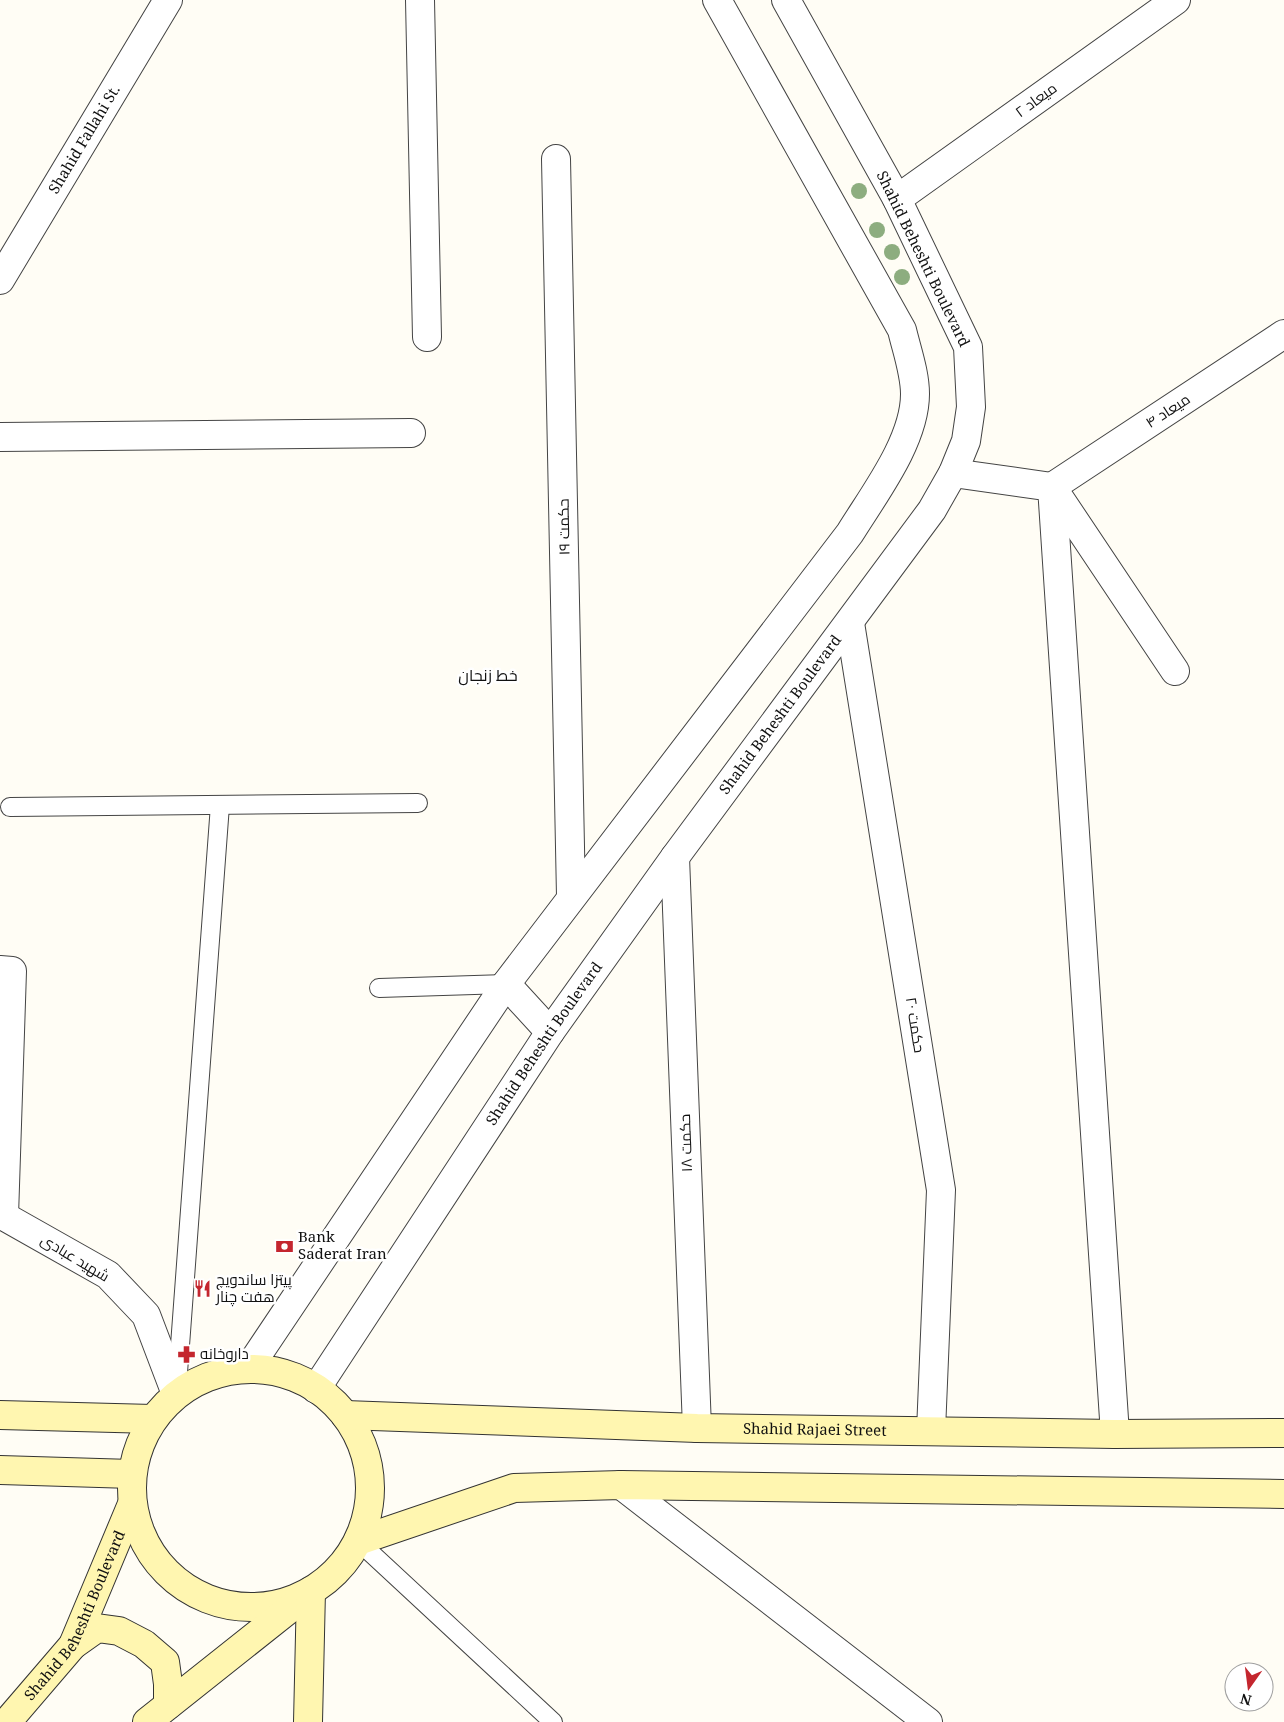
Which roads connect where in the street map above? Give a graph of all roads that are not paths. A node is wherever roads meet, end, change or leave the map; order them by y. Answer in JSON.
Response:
{"nodes":[{"id":1,"x":168,"y":0,"type":"edge"},
{"id":2,"x":420,"y":0,"type":"edge"},
{"id":3,"x":717,"y":0,"type":"edge"},
{"id":4,"x":786,"y":0,"type":"edge"},
{"id":5,"x":1176,"y":0,"type":"edge"},
{"id":6,"x":556,"y":159,"type":"dead end"},
{"id":7,"x":897,"y":199,"type":"junction"},
{"id":8,"x":0,"y":280,"type":"edge"},
{"id":9,"x":1284,"y":334,"type":"edge"},
{"id":10,"x":427,"y":337,"type":"dead end"},
{"id":11,"x":411,"y":433,"type":"dead end"},
{"id":12,"x":0,"y":437,"type":"edge"},
{"id":13,"x":953,"y":473,"type":"junction"},
{"id":14,"x":1052,"y":487,"type":"junction"},
{"id":15,"x":850,"y":622,"type":"junction"},
{"id":16,"x":1175,"y":671,"type":"dead end"},
{"id":17,"x":418,"y":804,"type":"dead end"},
{"id":18,"x":220,"y":805,"type":"junction"},
{"id":19,"x":10,"y":807,"type":"dead end"},
{"id":20,"x":676,"y":857,"type":"junction"},
{"id":21,"x":571,"y":896,"type":"junction"},
{"id":22,"x":0,"y":970,"type":"edge"},
{"id":23,"x":506,"y":984,"type":"junction"},
{"id":24,"x":379,"y":988,"type":"dead end"},
{"id":25,"x":550,"y":1032,"type":"junction"},
{"id":26,"x":2,"y":1215,"type":"edge"},
{"id":27,"x":248,"y":1369,"type":"junction"},
{"id":28,"x":316,"y":1389,"type":"junction"},
{"id":29,"x":176,"y":1394,"type":"junction"},
{"id":30,"x":0,"y":1415,"type":"edge"},
{"id":31,"x":345,"y":1415,"type":"junction"},
{"id":32,"x":153,"y":1419,"type":"junction"},
{"id":33,"x":697,"y":1428,"type":"junction"},
{"id":34,"x":931,"y":1431,"type":"junction"},
{"id":35,"x":1284,"y":1433,"type":"edge"},
{"id":36,"x":1115,"y":1434,"type":"junction"},
{"id":37,"x":0,"y":1470,"type":"edge"},
{"id":38,"x":132,"y":1474,"type":"junction"},
{"id":39,"x":621,"y":1485,"type":"junction"},
{"id":40,"x":1284,"y":1494,"type":"edge"},
{"id":41,"x":132,"y":1504,"type":"junction"},
{"id":42,"x":358,"y":1541,"type":"junction"},
{"id":43,"x":311,"y":1591,"type":"junction"},
{"id":44,"x":72,"y":1645,"type":"junction"},
{"id":45,"x":168,"y":1705,"type":"junction"},
{"id":46,"x":7,"y":1722,"type":"edge"},
{"id":47,"x":147,"y":1722,"type":"edge"},
{"id":48,"x":308,"y":1722,"type":"edge"},
{"id":49,"x":553,"y":1722,"type":"edge"},
{"id":50,"x":928,"y":1722,"type":"edge"}],
"edges":[{"from":1,"to":8,"type":"street","name":"Shahid Fallahi St."},
{"from":2,"to":10,"type":"street"},
{"from":3,"to":21,"type":"street"},
{"from":4,"to":7,"type":"street","name":"Shahid Beheshti Boulevard"},
{"from":5,"to":7,"type":"street","name":"میعاد ۲"},
{"from":6,"to":21,"type":"street","name":"حکمت ۱۹"},
{"from":7,"to":13,"type":"street","name":"Shahid Beheshti Boulevard"},
{"from":9,"to":14,"type":"street","name":"میعاد ۴"},
{"from":11,"to":12,"type":"street"},
{"from":13,"to":14,"type":"street"},
{"from":13,"to":15,"type":"street","name":"Shahid Beheshti Boulevard"},
{"from":14,"to":16,"type":"street"},
{"from":14,"to":36,"type":"street"},
{"from":15,"to":20,"type":"street","name":"Shahid Beheshti Boulevard"},
{"from":15,"to":34,"type":"street","name":"حکمت ۲۰"},
{"from":17,"to":18,"type":"lane"},
{"from":18,"to":19,"type":"lane"},
{"from":18,"to":29,"type":"lane"},
{"from":20,"to":25,"type":"street","name":"Shahid Beheshti Boulevard"},
{"from":20,"to":33,"type":"street","name":"حکمت ۱۸"},
{"from":21,"to":23,"type":"street"},
{"from":22,"to":26,"type":"street"},
{"from":23,"to":24,"type":"lane"},
{"from":23,"to":25,"type":"street"},
{"from":23,"to":27,"type":"street"},
{"from":25,"to":28,"type":"street","name":"Shahid Beheshti Boulevard"},
{"from":26,"to":29,"type":"street","name":"شهید عبادی"},
{"from":27,"to":28,"type":"main road"},
{"from":27,"to":29,"type":"main road"},
{"from":28,"to":31,"type":"main road"},
{"from":29,"to":32,"type":"main road"},
{"from":30,"to":32,"type":"main road"},
{"from":31,"to":33,"type":"main road","name":"Shahid Rajaei Street"},
{"from":31,"to":42,"type":"main road"},
{"from":32,"to":38,"type":"main road"},
{"from":33,"to":34,"type":"main road","name":"Shahid Rajaei Street"},
{"from":34,"to":36,"type":"main road","name":"Shahid Rajaei Street"},
{"from":35,"to":36,"type":"main road","name":"Shahid Rajaei Street"},
{"from":37,"to":38,"type":"main road"},
{"from":38,"to":41,"type":"main road"},
{"from":39,"to":40,"type":"main road"},
{"from":39,"to":42,"type":"main road"},
{"from":39,"to":50,"type":"street"},
{"from":41,"to":43,"type":"main road"},
{"from":41,"to":44,"type":"main road","name":"Shahid Beheshti Boulevard"},
{"from":42,"to":43,"type":"main road"},
{"from":42,"to":49,"type":"lane"},
{"from":43,"to":45,"type":"main road"},
{"from":43,"to":48,"type":"main road"},
{"from":44,"to":45,"type":"main road"},
{"from":44,"to":46,"type":"main road","name":"Shahid Beheshti Boulevard"},
{"from":45,"to":47,"type":"main road"}]}
